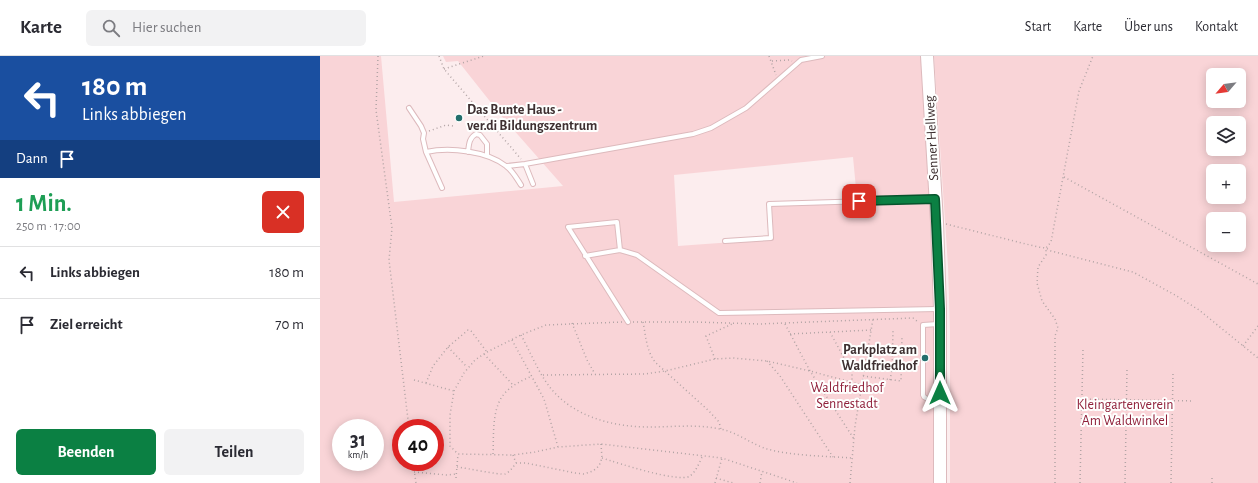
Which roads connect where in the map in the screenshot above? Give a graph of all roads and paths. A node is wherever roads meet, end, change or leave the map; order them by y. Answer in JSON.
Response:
{"nodes":[{"id":1,"x":378,"y":56,"type":"edge"},
{"id":2,"x":439,"y":56,"type":"edge"},
{"id":3,"x":484,"y":56,"type":"edge"},
{"id":4,"x":769,"y":56,"type":"edge"},
{"id":5,"x":822,"y":56,"type":"edge"},
{"id":6,"x":927,"y":56,"type":"edge"},
{"id":7,"x":1093,"y":56,"type":"edge"},
{"id":8,"x":771,"y":61,"type":"junction"},
{"id":9,"x":795,"y":64,"type":"junction"},
{"id":10,"x":444,"y":69,"type":"junction"},
{"id":11,"x":777,"y":80,"type":"junction"},
{"id":12,"x":409,"y":108,"type":"dead end"},
{"id":13,"x":453,"y":126,"type":"dead end"},
{"id":14,"x":424,"y":133,"type":"junction"},
{"id":15,"x":426,"y":152,"type":"junction"},
{"id":16,"x":468,"y":152,"type":"junction"},
{"id":17,"x":487,"y":156,"type":"junction"},
{"id":18,"x":525,"y":164,"type":"junction"},
{"id":19,"x":507,"y":166,"type":"junction"},
{"id":20,"x":1063,"y":176,"type":"junction"},
{"id":21,"x":533,"y":184,"type":"dead end"},
{"id":22,"x":521,"y":186,"type":"dead end"},
{"id":23,"x":442,"y":188,"type":"dead end"},
{"id":24,"x":935,"y":199,"type":"junction"},
{"id":25,"x":937,"y":222,"type":"junction"},
{"id":26,"x":725,"y":241,"type":"dead end"},
{"id":27,"x":1046,"y":248,"type":"junction"},
{"id":28,"x":620,"y":250,"type":"junction"},
{"id":29,"x":585,"y":256,"type":"junction"},
{"id":30,"x":1258,"y":284,"type":"edge"},
{"id":31,"x":940,"y":309,"type":"junction"},
{"id":32,"x":873,"y":319,"type":"junction"},
{"id":33,"x":628,"y":322,"type":"junction"},
{"id":34,"x":643,"y":322,"type":"junction"},
{"id":35,"x":572,"y":323,"type":"junction"},
{"id":36,"x":733,"y":324,"type":"junction"},
{"id":37,"x":785,"y":324,"type":"junction"},
{"id":38,"x":940,"y":324,"type":"junction"},
{"id":39,"x":923,"y":325,"type":"junction"},
{"id":40,"x":1258,"y":326,"type":"edge"},
{"id":41,"x":872,"y":330,"type":"junction"},
{"id":42,"x":893,"y":331,"type":"dead end"},
{"id":43,"x":830,"y":332,"type":"junction"},
{"id":44,"x":790,"y":334,"type":"junction"},
{"id":45,"x":521,"y":335,"type":"junction"},
{"id":46,"x":902,"y":336,"type":"dead end"},
{"id":47,"x":512,"y":340,"type":"junction"},
{"id":48,"x":1243,"y":346,"type":"junction"},
{"id":49,"x":448,"y":347,"type":"junction"},
{"id":50,"x":1083,"y":349,"type":"dead end"},
{"id":51,"x":487,"y":352,"type":"junction"},
{"id":52,"x":484,"y":354,"type":"junction"},
{"id":53,"x":1258,"y":358,"type":"edge"},
{"id":54,"x":715,"y":359,"type":"junction"},
{"id":55,"x":767,"y":361,"type":"junction"},
{"id":56,"x":468,"y":368,"type":"junction"},
{"id":57,"x":1127,"y":369,"type":"dead end"},
{"id":58,"x":665,"y":371,"type":"junction"},
{"id":59,"x":810,"y":371,"type":"junction"},
{"id":60,"x":1173,"y":373,"type":"dead end"},
{"id":61,"x":595,"y":374,"type":"junction"},
{"id":62,"x":543,"y":375,"type":"junction"},
{"id":63,"x":532,"y":376,"type":"junction"},
{"id":64,"x":863,"y":376,"type":"junction"},
{"id":65,"x":414,"y":380,"type":"dead end"},
{"id":66,"x":890,"y":380,"type":"junction"},
{"id":67,"x":852,"y":382,"type":"junction"},
{"id":68,"x":426,"y":383,"type":"junction"},
{"id":69,"x":862,"y":385,"type":"junction"},
{"id":70,"x":514,"y":386,"type":"junction"},
{"id":71,"x":454,"y":391,"type":"junction"},
{"id":72,"x":1082,"y":399,"type":"junction"},
{"id":73,"x":1127,"y":401,"type":"junction"},
{"id":74,"x":1194,"y":401,"type":"dead end"},
{"id":75,"x":1172,"y":402,"type":"junction"},
{"id":76,"x":940,"y":406,"type":"junction"},
{"id":77,"x":408,"y":419,"type":"edge"},
{"id":78,"x":721,"y":429,"type":"junction"},
{"id":79,"x":854,"y":439,"type":"junction"},
{"id":80,"x":601,"y":444,"type":"junction"},
{"id":81,"x":558,"y":447,"type":"junction"},
{"id":82,"x":458,"y":454,"type":"junction"},
{"id":83,"x":493,"y":454,"type":"junction"},
{"id":84,"x":513,"y":455,"type":"junction"},
{"id":85,"x":703,"y":455,"type":"junction"},
{"id":86,"x":833,"y":456,"type":"junction"},
{"id":87,"x":602,"y":458,"type":"junction"},
{"id":88,"x":722,"y":458,"type":"junction"},
{"id":89,"x":852,"y":458,"type":"junction"},
{"id":90,"x":516,"y":463,"type":"junction"},
{"id":91,"x":458,"y":467,"type":"junction"},
{"id":92,"x":762,"y":471,"type":"junction"},
{"id":93,"x":414,"y":472,"type":"joint"},
{"id":94,"x":457,"y":474,"type":"junction"},
{"id":95,"x":456,"y":478,"type":"dead end"},
{"id":96,"x":716,"y":478,"type":"junction"},
{"id":97,"x":1212,"y":478,"type":"dead end"},
{"id":98,"x":788,"y":482,"type":"edge"},
{"id":99,"x":416,"y":483,"type":"edge"},
{"id":100,"x":715,"y":483,"type":"edge"},
{"id":101,"x":732,"y":483,"type":"edge"},
{"id":102,"x":760,"y":483,"type":"edge"},
{"id":103,"x":797,"y":483,"type":"edge"},
{"id":104,"x":850,"y":483,"type":"edge"},
{"id":105,"x":942,"y":483,"type":"edge"},
{"id":106,"x":1054,"y":483,"type":"edge"},
{"id":107,"x":1080,"y":483,"type":"edge"},
{"id":108,"x":1125,"y":483,"type":"edge"},
{"id":109,"x":1171,"y":483,"type":"edge"},
{"id":110,"x":1212,"y":483,"type":"edge"}],
"edges":[{"from":1,"to":77,"type":"path"},
{"from":2,"to":10,"type":"path"},
{"from":3,"to":10,"type":"path"},
{"from":4,"to":8,"type":"path"},
{"from":5,"to":9,"type":"lane"},
{"from":6,"to":24,"type":"street","name":"Senner Hellweg"},
{"from":7,"to":20,"type":"path"},
{"from":8,"to":9,"type":"path"},
{"from":8,"to":11,"type":"path"},
{"from":9,"to":11,"type":"lane"},
{"from":10,"to":18,"type":"path"},
{"from":11,"to":18,"type":"lane"},
{"from":12,"to":14,"type":"lane"},
{"from":13,"to":14,"type":"path"},
{"from":14,"to":15,"type":"lane"},
{"from":15,"to":16,"type":"lane"},
{"from":15,"to":23,"type":"lane"},
{"from":16,"to":17,"type":"lane"},
{"from":16,"to":17,"type":"lane"},
{"from":17,"to":19,"type":"lane"},
{"from":18,"to":19,"type":"lane"},
{"from":18,"to":21,"type":"lane"},
{"from":19,"to":22,"type":"lane"},
{"from":20,"to":27,"type":"path"},
{"from":20,"to":30,"type":"path"},
{"from":24,"to":25,"type":"street","name":"Senner Hellweg"},
{"from":24,"to":26,"type":"lane"},
{"from":25,"to":27,"type":"path"},
{"from":25,"to":31,"type":"street","name":"Senner Hellweg"},
{"from":27,"to":48,"type":"path"},
{"from":27,"to":106,"type":"path"},
{"from":28,"to":29,"type":"lane"},
{"from":28,"to":29,"type":"lane"},
{"from":28,"to":31,"type":"lane"},
{"from":29,"to":33,"type":"lane"},
{"from":31,"to":38,"type":"street","name":"Senner Hellweg"},
{"from":32,"to":37,"type":"path"},
{"from":32,"to":39,"type":"path"},
{"from":32,"to":41,"type":"path"},
{"from":33,"to":34,"type":"path"},
{"from":33,"to":35,"type":"path"},
{"from":34,"to":36,"type":"path"},
{"from":34,"to":58,"type":"path"},
{"from":35,"to":45,"type":"path"},
{"from":35,"to":61,"type":"path"},
{"from":36,"to":37,"type":"path"},
{"from":36,"to":54,"type":"path"},
{"from":37,"to":44,"type":"path"},
{"from":38,"to":39,"type":"lane"},
{"from":38,"to":76,"type":"street","name":"Senner Hellweg"},
{"from":39,"to":76,"type":"lane"},
{"from":40,"to":48,"type":"path"},
{"from":41,"to":43,"type":"path"},
{"from":41,"to":64,"type":"path"},
{"from":42,"to":66,"type":"path"},
{"from":43,"to":44,"type":"path"},
{"from":43,"to":67,"type":"path"},
{"from":44,"to":59,"type":"path"},
{"from":45,"to":47,"type":"path"},
{"from":45,"to":62,"type":"path"},
{"from":46,"to":66,"type":"path"},
{"from":47,"to":51,"type":"path"},
{"from":47,"to":63,"type":"path"},
{"from":48,"to":53,"type":"path"},
{"from":49,"to":51,"type":"path"},
{"from":49,"to":56,"type":"path"},
{"from":49,"to":68,"type":"path"},
{"from":50,"to":72,"type":"path"},
{"from":51,"to":52,"type":"path"},
{"from":52,"to":56,"type":"path"},
{"from":52,"to":70,"type":"path"},
{"from":54,"to":55,"type":"path"},
{"from":54,"to":58,"type":"path"},
{"from":55,"to":59,"type":"path"},
{"from":55,"to":86,"type":"path"},
{"from":56,"to":71,"type":"path"},
{"from":57,"to":73,"type":"path"},
{"from":58,"to":61,"type":"path"},
{"from":58,"to":78,"type":"path"},
{"from":59,"to":67,"type":"path"},
{"from":59,"to":79,"type":"path"},
{"from":60,"to":75,"type":"path"},
{"from":61,"to":62,"type":"path"},
{"from":62,"to":78,"type":"path"},
{"from":63,"to":70,"type":"path"},
{"from":63,"to":81,"type":"path"},
{"from":64,"to":66,"type":"path"},
{"from":64,"to":69,"type":"path"},
{"from":65,"to":68,"type":"path"},
{"from":67,"to":69,"type":"path"},
{"from":68,"to":71,"type":"path"},
{"from":69,"to":79,"type":"path"},
{"from":70,"to":83,"type":"path"},
{"from":71,"to":82,"type":"path"},
{"from":72,"to":73,"type":"path"},
{"from":72,"to":107,"type":"path"},
{"from":73,"to":75,"type":"path"},
{"from":73,"to":108,"type":"path"},
{"from":74,"to":75,"type":"path"},
{"from":75,"to":109,"type":"path"},
{"from":76,"to":105,"type":"street","name":"Senner Hellweg"},
{"from":78,"to":86,"type":"path"},
{"from":79,"to":89,"type":"path"},
{"from":80,"to":81,"type":"path"},
{"from":80,"to":85,"type":"path"},
{"from":80,"to":87,"type":"path"},
{"from":81,"to":84,"type":"path"},
{"from":82,"to":83,"type":"path"},
{"from":82,"to":91,"type":"path"},
{"from":83,"to":84,"type":"path"},
{"from":84,"to":90,"type":"path"},
{"from":85,"to":87,"type":"path"},
{"from":85,"to":88,"type":"path"},
{"from":86,"to":89,"type":"path"},
{"from":87,"to":90,"type":"path"},
{"from":88,"to":92,"type":"path"},
{"from":88,"to":96,"type":"path"},
{"from":89,"to":104,"type":"path"},
{"from":90,"to":91,"type":"path"},
{"from":91,"to":94,"type":"path"},
{"from":92,"to":98,"type":"path"},
{"from":92,"to":102,"type":"path"},
{"from":93,"to":94,"type":"path"},
{"from":93,"to":99,"type":"path"},
{"from":94,"to":95,"type":"path"},
{"from":96,"to":100,"type":"path"},
{"from":96,"to":101,"type":"path"},
{"from":97,"to":110,"type":"path"},
{"from":98,"to":103,"type":"path"}]}
